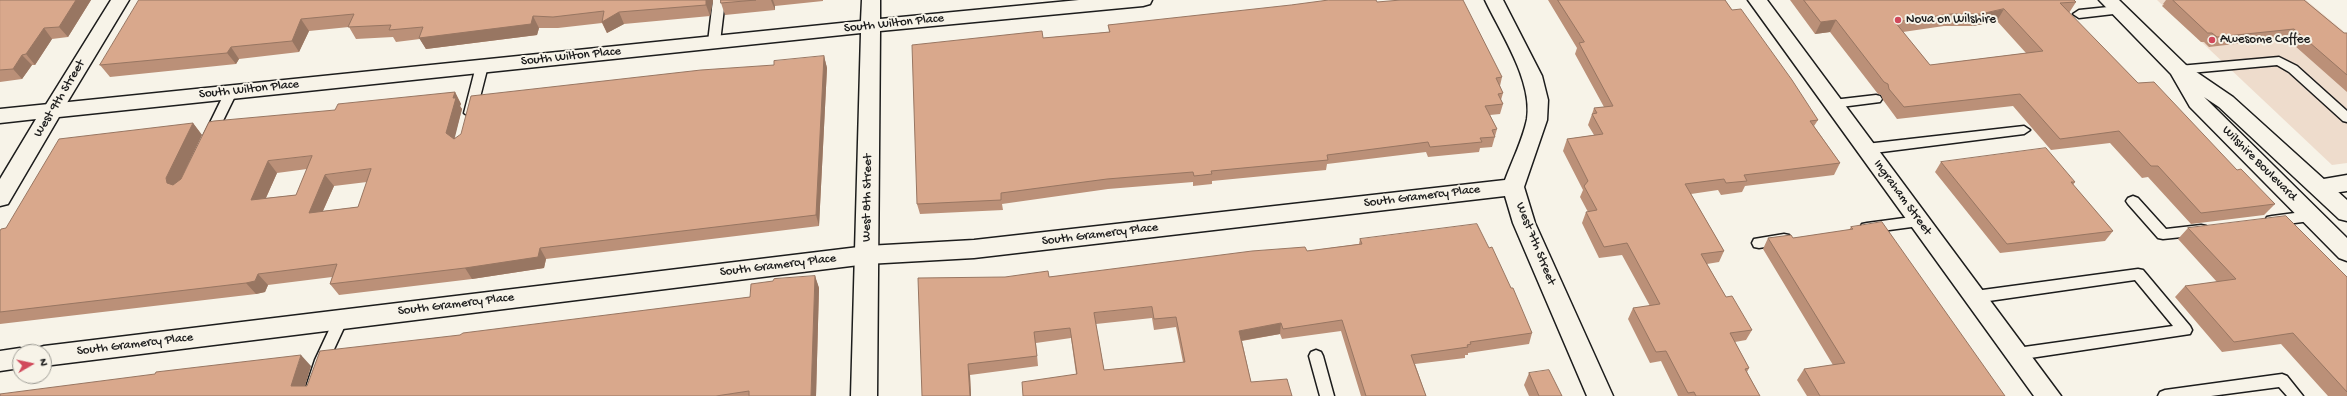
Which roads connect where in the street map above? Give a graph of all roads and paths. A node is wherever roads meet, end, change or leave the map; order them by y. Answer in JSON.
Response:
{"nodes":[{"id":1,"x":120,"y":0,"type":"edge"},
{"id":2,"x":719,"y":0,"type":"edge"},
{"id":3,"x":871,"y":0,"type":"edge"},
{"id":4,"x":1143,"y":0,"type":"edge"},
{"id":5,"x":1494,"y":0,"type":"edge"},
{"id":6,"x":1757,"y":0,"type":"edge"},
{"id":7,"x":2113,"y":5,"type":"edge"},
{"id":8,"x":2079,"y":14,"type":"dead end"},
{"id":9,"x":871,"y":26,"type":"junction"},
{"id":10,"x":714,"y":42,"type":"junction"},
{"id":11,"x":482,"y":66,"type":"junction"},
{"id":12,"x":2179,"y":70,"type":"junction"},
{"id":13,"x":231,"y":92,"type":"junction"},
{"id":14,"x":1876,"y":99,"type":"dead end"},
{"id":15,"x":1833,"y":104,"type":"junction"},
{"id":16,"x":52,"y":111,"type":"junction"},
{"id":17,"x":0,"y":116,"type":"edge"},
{"id":18,"x":2347,"y":118,"type":"edge"},
{"id":19,"x":466,"y":124,"type":"edge"},
{"id":20,"x":2024,"y":130,"type":"dead end"},
{"id":21,"x":203,"y":149,"type":"edge"},
{"id":22,"x":1866,"y":149,"type":"junction"},
{"id":23,"x":2347,"y":184,"type":"edge"},
{"id":24,"x":1513,"y":187,"type":"junction"},
{"id":25,"x":2320,"y":187,"type":"junction"},
{"id":26,"x":0,"y":198,"type":"edge"},
{"id":27,"x":2133,"y":201,"type":"dead end"},
{"id":28,"x":2347,"y":214,"type":"edge"},
{"id":29,"x":2310,"y":216,"type":"junction"},
{"id":30,"x":1919,"y":221,"type":"junction"},
{"id":31,"x":2255,"y":223,"type":"edge"},
{"id":32,"x":2216,"y":228,"type":"edge"},
{"id":33,"x":1851,"y":230,"type":"edge"},
{"id":34,"x":1797,"y":238,"type":"edge"},
{"id":35,"x":1760,"y":243,"type":"dead end"},
{"id":36,"x":2347,"y":252,"type":"edge"},
{"id":37,"x":867,"y":255,"type":"junction"},
{"id":38,"x":1975,"y":297,"type":"junction"},
{"id":39,"x":341,"y":320,"type":"junction"},
{"id":40,"x":2017,"y":354,"type":"junction"},
{"id":41,"x":52,"y":355,"type":"edge"},
{"id":42,"x":1316,"y":356,"type":"dead end"},
{"id":43,"x":12,"y":359,"type":"edge"},
{"id":44,"x":0,"y":361,"type":"edge"},
{"id":45,"x":310,"y":396,"type":"edge"},
{"id":46,"x":864,"y":396,"type":"edge"},
{"id":47,"x":1327,"y":396,"type":"edge"},
{"id":48,"x":1600,"y":396,"type":"edge"},
{"id":49,"x":2048,"y":396,"type":"edge"},
{"id":50,"x":2165,"y":396,"type":"edge"},
{"id":51,"x":2296,"y":396,"type":"edge"}],
"edges":[{"from":1,"to":16,"type":"street","name":"West 9th Street"},
{"from":2,"to":10,"type":"lane"},
{"from":3,"to":9,"type":"street","name":"West 8th Street"},
{"from":4,"to":9,"type":"street","name":"South Wilton Place"},
{"from":5,"to":24,"type":"street","name":"West 7th Street"},
{"from":6,"to":15,"type":"street","name":"Ingraham Street"},
{"from":7,"to":8,"type":"lane"},
{"from":7,"to":12,"type":"street","name":"Wilshire Boulevard"},
{"from":9,"to":10,"type":"street","name":"South Wilton Place"},
{"from":9,"to":37,"type":"street","name":"West 8th Street"},
{"from":10,"to":11,"type":"street","name":"South Wilton Place"},
{"from":11,"to":13,"type":"street","name":"South Wilton Place"},
{"from":11,"to":19,"type":"lane"},
{"from":12,"to":18,"type":"lane"},
{"from":12,"to":25,"type":"street","name":"Wilshire Boulevard"},
{"from":12,"to":29,"type":"street","name":"Wilshire Boulevard"},
{"from":13,"to":16,"type":"street","name":"South Wilton Place"},
{"from":13,"to":21,"type":"lane"},
{"from":14,"to":15,"type":"lane"},
{"from":15,"to":22,"type":"street","name":"Ingraham Street"},
{"from":16,"to":17,"type":"street","name":"South Wilton Place"},
{"from":16,"to":26,"type":"street","name":"West 9th Street"},
{"from":20,"to":22,"type":"lane"},
{"from":22,"to":30,"type":"street","name":"Ingraham Street"},
{"from":23,"to":25,"type":"street"},
{"from":24,"to":37,"type":"street","name":"South Gramercy Place"},
{"from":24,"to":48,"type":"street","name":"West 7th Street"},
{"from":25,"to":28,"type":"street","name":"Wilshire Boulevard"},
{"from":27,"to":32,"type":"lane"},
{"from":29,"to":31,"type":"lane"},
{"from":29,"to":36,"type":"street","name":"Wilshire Boulevard"},
{"from":30,"to":33,"type":"lane"},
{"from":30,"to":38,"type":"street","name":"Ingraham Street"},
{"from":34,"to":35,"type":"lane"},
{"from":37,"to":39,"type":"street","name":"South Gramercy Place"},
{"from":37,"to":46,"type":"street","name":"West 8th Street"},
{"from":38,"to":40,"type":"street","name":"Ingraham Street"},
{"from":38,"to":40,"type":"lane"},
{"from":39,"to":41,"type":"street","name":"South Gramercy Place"},
{"from":39,"to":45,"type":"lane"},
{"from":40,"to":49,"type":"street","name":"Ingraham Street"},
{"from":42,"to":47,"type":"lane"},
{"from":43,"to":44,"type":"street"},
{"from":50,"to":51,"type":"lane"}]}
